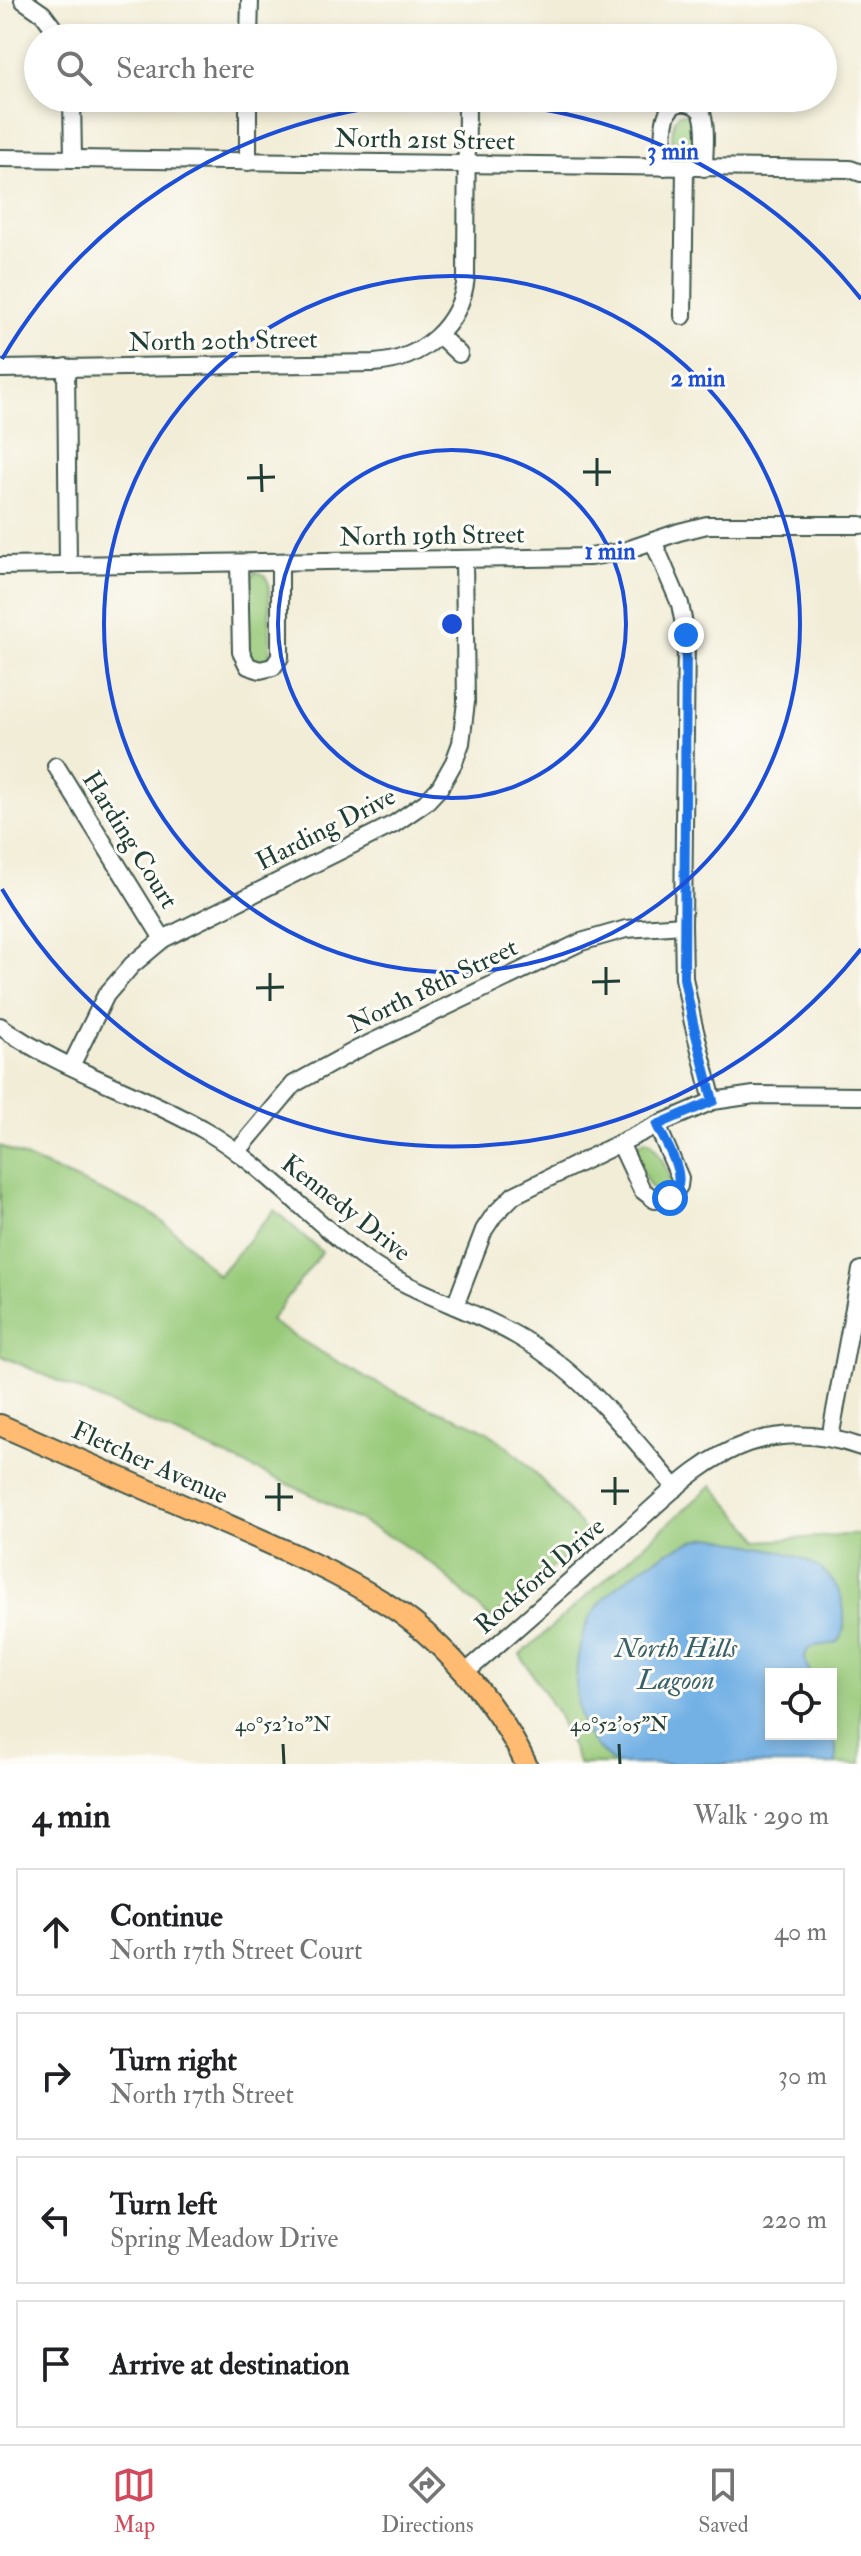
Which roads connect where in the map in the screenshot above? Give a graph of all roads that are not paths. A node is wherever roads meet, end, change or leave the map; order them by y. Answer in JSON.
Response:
{"nodes":[{"id":1,"x":23,"y":0,"type":"edge"},
{"id":2,"x":250,"y":0,"type":"edge"},
{"id":3,"x":50,"y":24,"type":"edge"},
{"id":4,"x":249,"y":24,"type":"edge"},
{"id":5,"x":72,"y":112,"type":"edge"},
{"id":6,"x":248,"y":112,"type":"edge"},
{"id":7,"x":467,"y":112,"type":"edge"},
{"id":8,"x":669,"y":112,"type":"edge"},
{"id":9,"x":700,"y":112,"type":"edge"},
{"id":10,"x":0,"y":158,"type":"edge"},
{"id":11,"x":73,"y":159,"type":"junction"},
{"id":12,"x":248,"y":162,"type":"junction"},
{"id":13,"x":467,"y":164,"type":"junction"},
{"id":14,"x":664,"y":167,"type":"junction"},
{"id":15,"x":685,"y":167,"type":"junction"},
{"id":16,"x":704,"y":168,"type":"junction"},
{"id":17,"x":857,"y":168,"type":"edge"},
{"id":18,"x":683,"y":316,"type":"dead end"},
{"id":19,"x":439,"y":335,"type":"junction"},
{"id":20,"x":459,"y":354,"type":"dead end"},
{"id":21,"x":66,"y":367,"type":"junction"},
{"id":22,"x":0,"y":369,"type":"edge"},
{"id":23,"x":861,"y":525,"type":"edge"},
{"id":24,"x":653,"y":541,"type":"junction"},
{"id":25,"x":464,"y":559,"type":"junction"},
{"id":26,"x":239,"y":563,"type":"junction"},
{"id":27,"x":280,"y":563,"type":"junction"},
{"id":28,"x":68,"y":565,"type":"junction"},
{"id":29,"x":0,"y":566,"type":"edge"},
{"id":30,"x":56,"y":766,"type":"dead end"},
{"id":31,"x":683,"y":925,"type":"junction"},
{"id":32,"x":163,"y":939,"type":"junction"},
{"id":33,"x":0,"y":1026,"type":"edge"},
{"id":34,"x":71,"y":1066,"type":"junction"},
{"id":35,"x":861,"y":1096,"type":"edge"},
{"id":36,"x":713,"y":1101,"type":"junction"},
{"id":37,"x":657,"y":1125,"type":"junction"},
{"id":38,"x":620,"y":1143,"type":"junction"},
{"id":39,"x":237,"y":1152,"type":"junction"},
{"id":40,"x":861,"y":1270,"type":"edge"},
{"id":41,"x":455,"y":1306,"type":"junction"},
{"id":42,"x":0,"y":1425,"type":"edge"},
{"id":43,"x":830,"y":1438,"type":"junction"},
{"id":44,"x":861,"y":1447,"type":"edge"},
{"id":45,"x":676,"y":1488,"type":"junction"},
{"id":46,"x":465,"y":1673,"type":"junction"},
{"id":47,"x":526,"y":1764,"type":"edge"}],
"edges":[{"from":1,"to":3,"type":"street"},
{"from":2,"to":4,"type":"street"},
{"from":5,"to":11,"type":"street"},
{"from":6,"to":12,"type":"street"},
{"from":7,"to":13,"type":"street"},
{"from":8,"to":14,"type":"street"},
{"from":9,"to":16,"type":"street"},
{"from":10,"to":11,"type":"street","name":"North 21st Street"},
{"from":11,"to":12,"type":"street","name":"North 21st Street"},
{"from":12,"to":13,"type":"street","name":"North 21st Street"},
{"from":13,"to":14,"type":"street","name":"North 21st Street"},
{"from":13,"to":19,"type":"street"},
{"from":14,"to":15,"type":"street","name":"North 21st Street"},
{"from":15,"to":16,"type":"street","name":"North 21st Street"},
{"from":15,"to":18,"type":"street"},
{"from":16,"to":17,"type":"street","name":"North 21st Street"},
{"from":19,"to":20,"type":"street"},
{"from":19,"to":21,"type":"street","name":"North 20th Street"},
{"from":21,"to":22,"type":"street","name":"North 20th Street"},
{"from":21,"to":28,"type":"street"},
{"from":23,"to":24,"type":"street","name":"North 19th Street"},
{"from":24,"to":25,"type":"street","name":"North 19th Street"},
{"from":24,"to":31,"type":"street"},
{"from":25,"to":27,"type":"street","name":"North 19th Street"},
{"from":25,"to":32,"type":"street","name":"Harding Drive"},
{"from":26,"to":27,"type":"street","name":"North 19th Street"},
{"from":26,"to":27,"type":"street"},
{"from":26,"to":28,"type":"street","name":"North 19th Street"},
{"from":28,"to":29,"type":"street","name":"North 19th Street"},
{"from":30,"to":32,"type":"street","name":"Harding Court"},
{"from":31,"to":36,"type":"street"},
{"from":31,"to":39,"type":"street","name":"North 18th Street"},
{"from":32,"to":34,"type":"street","name":"Harding Drive"},
{"from":33,"to":34,"type":"street","name":"Kennedy Drive"},
{"from":34,"to":39,"type":"street","name":"Kennedy Drive"},
{"from":35,"to":36,"type":"street"},
{"from":36,"to":37,"type":"street"},
{"from":37,"to":38,"type":"street"},
{"from":37,"to":38,"type":"street"},
{"from":38,"to":41,"type":"street"},
{"from":39,"to":41,"type":"street","name":"Kennedy Drive"},
{"from":40,"to":43,"type":"street"},
{"from":41,"to":45,"type":"street","name":"Kennedy Drive"},
{"from":42,"to":46,"type":"main road","name":"Fletcher Avenue"},
{"from":43,"to":44,"type":"street","name":"Rockford Drive"},
{"from":43,"to":45,"type":"street","name":"Rockford Drive"},
{"from":45,"to":46,"type":"street","name":"Rockford Drive"},
{"from":46,"to":47,"type":"main road","name":"Fletcher Avenue"}]}
